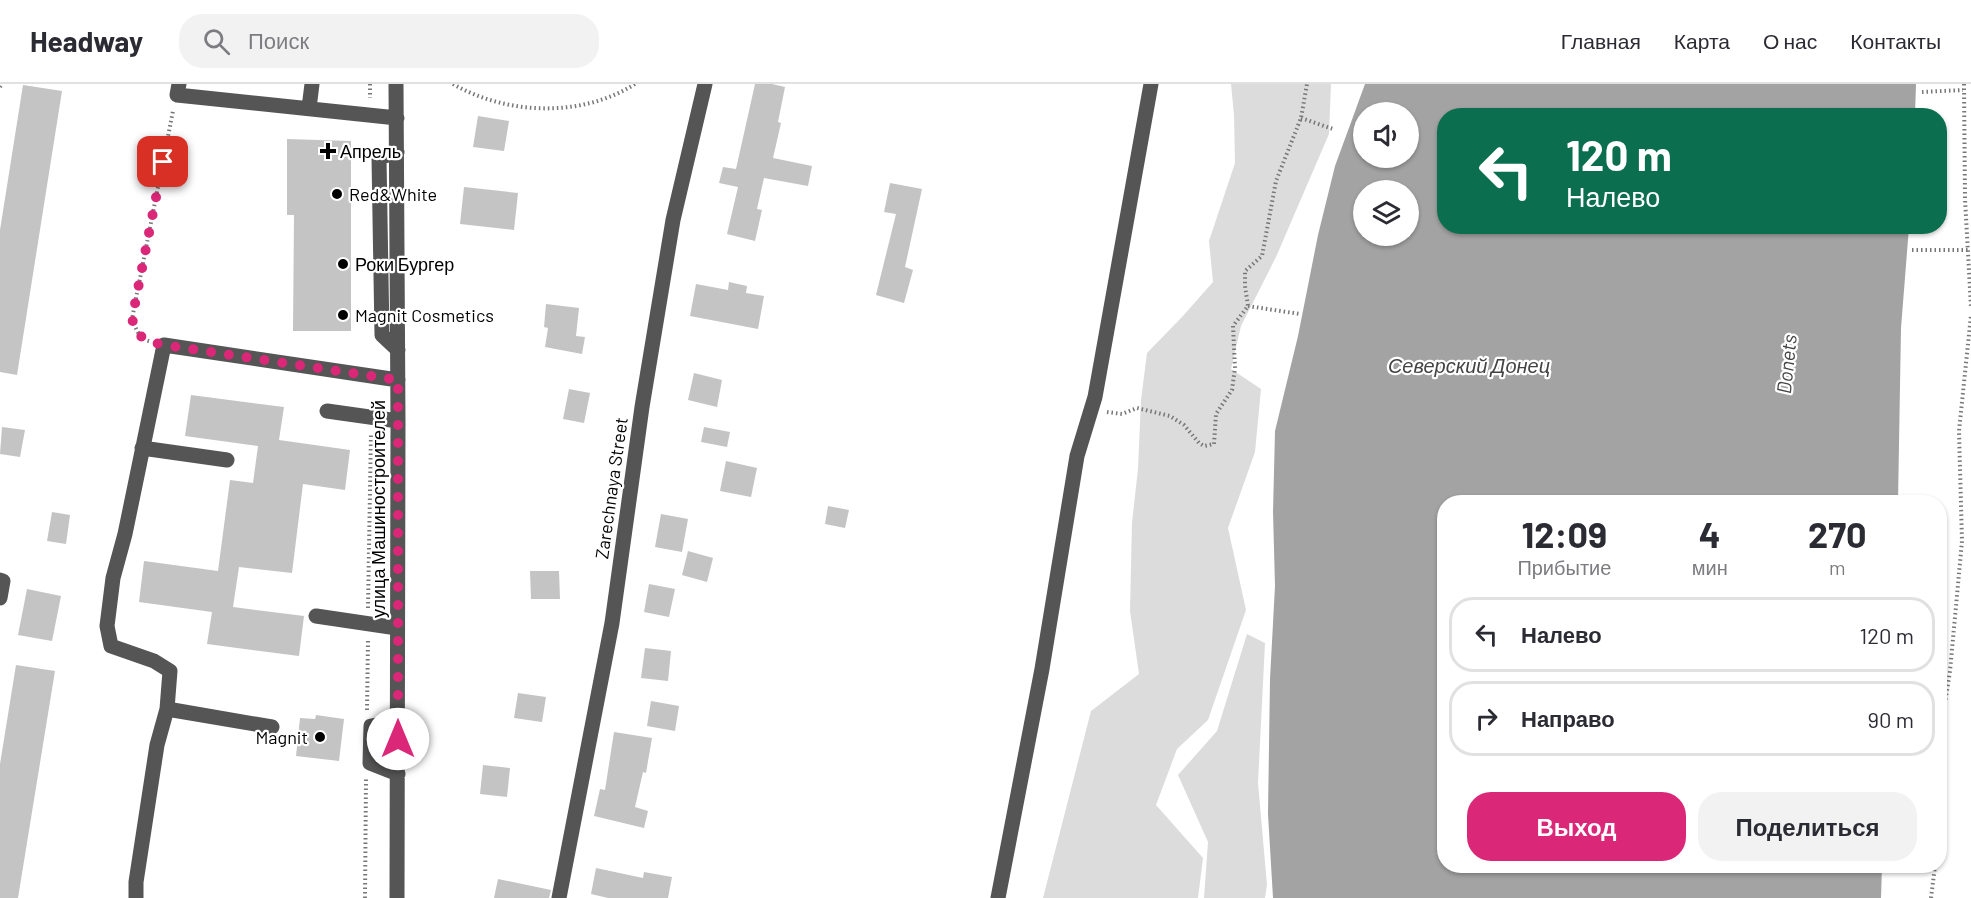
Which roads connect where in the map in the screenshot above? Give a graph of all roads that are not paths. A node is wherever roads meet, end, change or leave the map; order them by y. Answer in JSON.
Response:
{"nodes":[{"id":1,"x":312,"y":84,"type":"edge"},
{"id":2,"x":396,"y":84,"type":"edge"},
{"id":3,"x":705,"y":84,"type":"edge"},
{"id":4,"x":1151,"y":84,"type":"edge"},
{"id":5,"x":178,"y":89,"type":"edge"},
{"id":6,"x":309,"y":108,"type":"junction"},
{"id":7,"x":397,"y":118,"type":"junction"},
{"id":8,"x":398,"y":380,"type":"junction"},
{"id":9,"x":327,"y":411,"type":"dead end"},
{"id":10,"x":398,"y":421,"type":"junction"},
{"id":11,"x":142,"y":447,"type":"junction"},
{"id":12,"x":227,"y":460,"type":"dead end"},
{"id":13,"x":0,"y":580,"type":"edge"},
{"id":14,"x":0,"y":598,"type":"edge"},
{"id":15,"x":316,"y":616,"type":"dead end"},
{"id":16,"x":397,"y":628,"type":"junction"},
{"id":17,"x":166,"y":709,"type":"junction"},
{"id":18,"x":398,"y":721,"type":"junction"},
{"id":19,"x":272,"y":727,"type":"dead end"},
{"id":20,"x":398,"y":774,"type":"junction"},
{"id":21,"x":136,"y":898,"type":"edge"},
{"id":22,"x":397,"y":898,"type":"edge"},
{"id":23,"x":560,"y":898,"type":"edge"},
{"id":24,"x":998,"y":898,"type":"edge"}],
"edges":[{"from":1,"to":6,"type":"street"},
{"from":2,"to":7,"type":"street","name":"улица Машиностроителей"},
{"from":3,"to":23,"type":"street","name":"Zarechnaya Street"},
{"from":4,"to":24,"type":"street"},
{"from":5,"to":6,"type":"street"},
{"from":6,"to":7,"type":"street"},
{"from":7,"to":8,"type":"street","name":"улица Машиностроителей"},
{"from":8,"to":10,"type":"street","name":"улица Машиностроителей"},
{"from":8,"to":11,"type":"street"},
{"from":9,"to":10,"type":"street"},
{"from":10,"to":16,"type":"street","name":"улица Машиностроителей"},
{"from":11,"to":12,"type":"street"},
{"from":11,"to":17,"type":"street"},
{"from":13,"to":14,"type":"street"},
{"from":15,"to":16,"type":"street"},
{"from":16,"to":18,"type":"street","name":"улица Машиностроителей"},
{"from":17,"to":19,"type":"street"},
{"from":17,"to":21,"type":"street"},
{"from":18,"to":20,"type":"street","name":"улица Машиностроителей"},
{"from":18,"to":20,"type":"street"},
{"from":20,"to":22,"type":"street","name":"улица Машиностроителей"}]}
